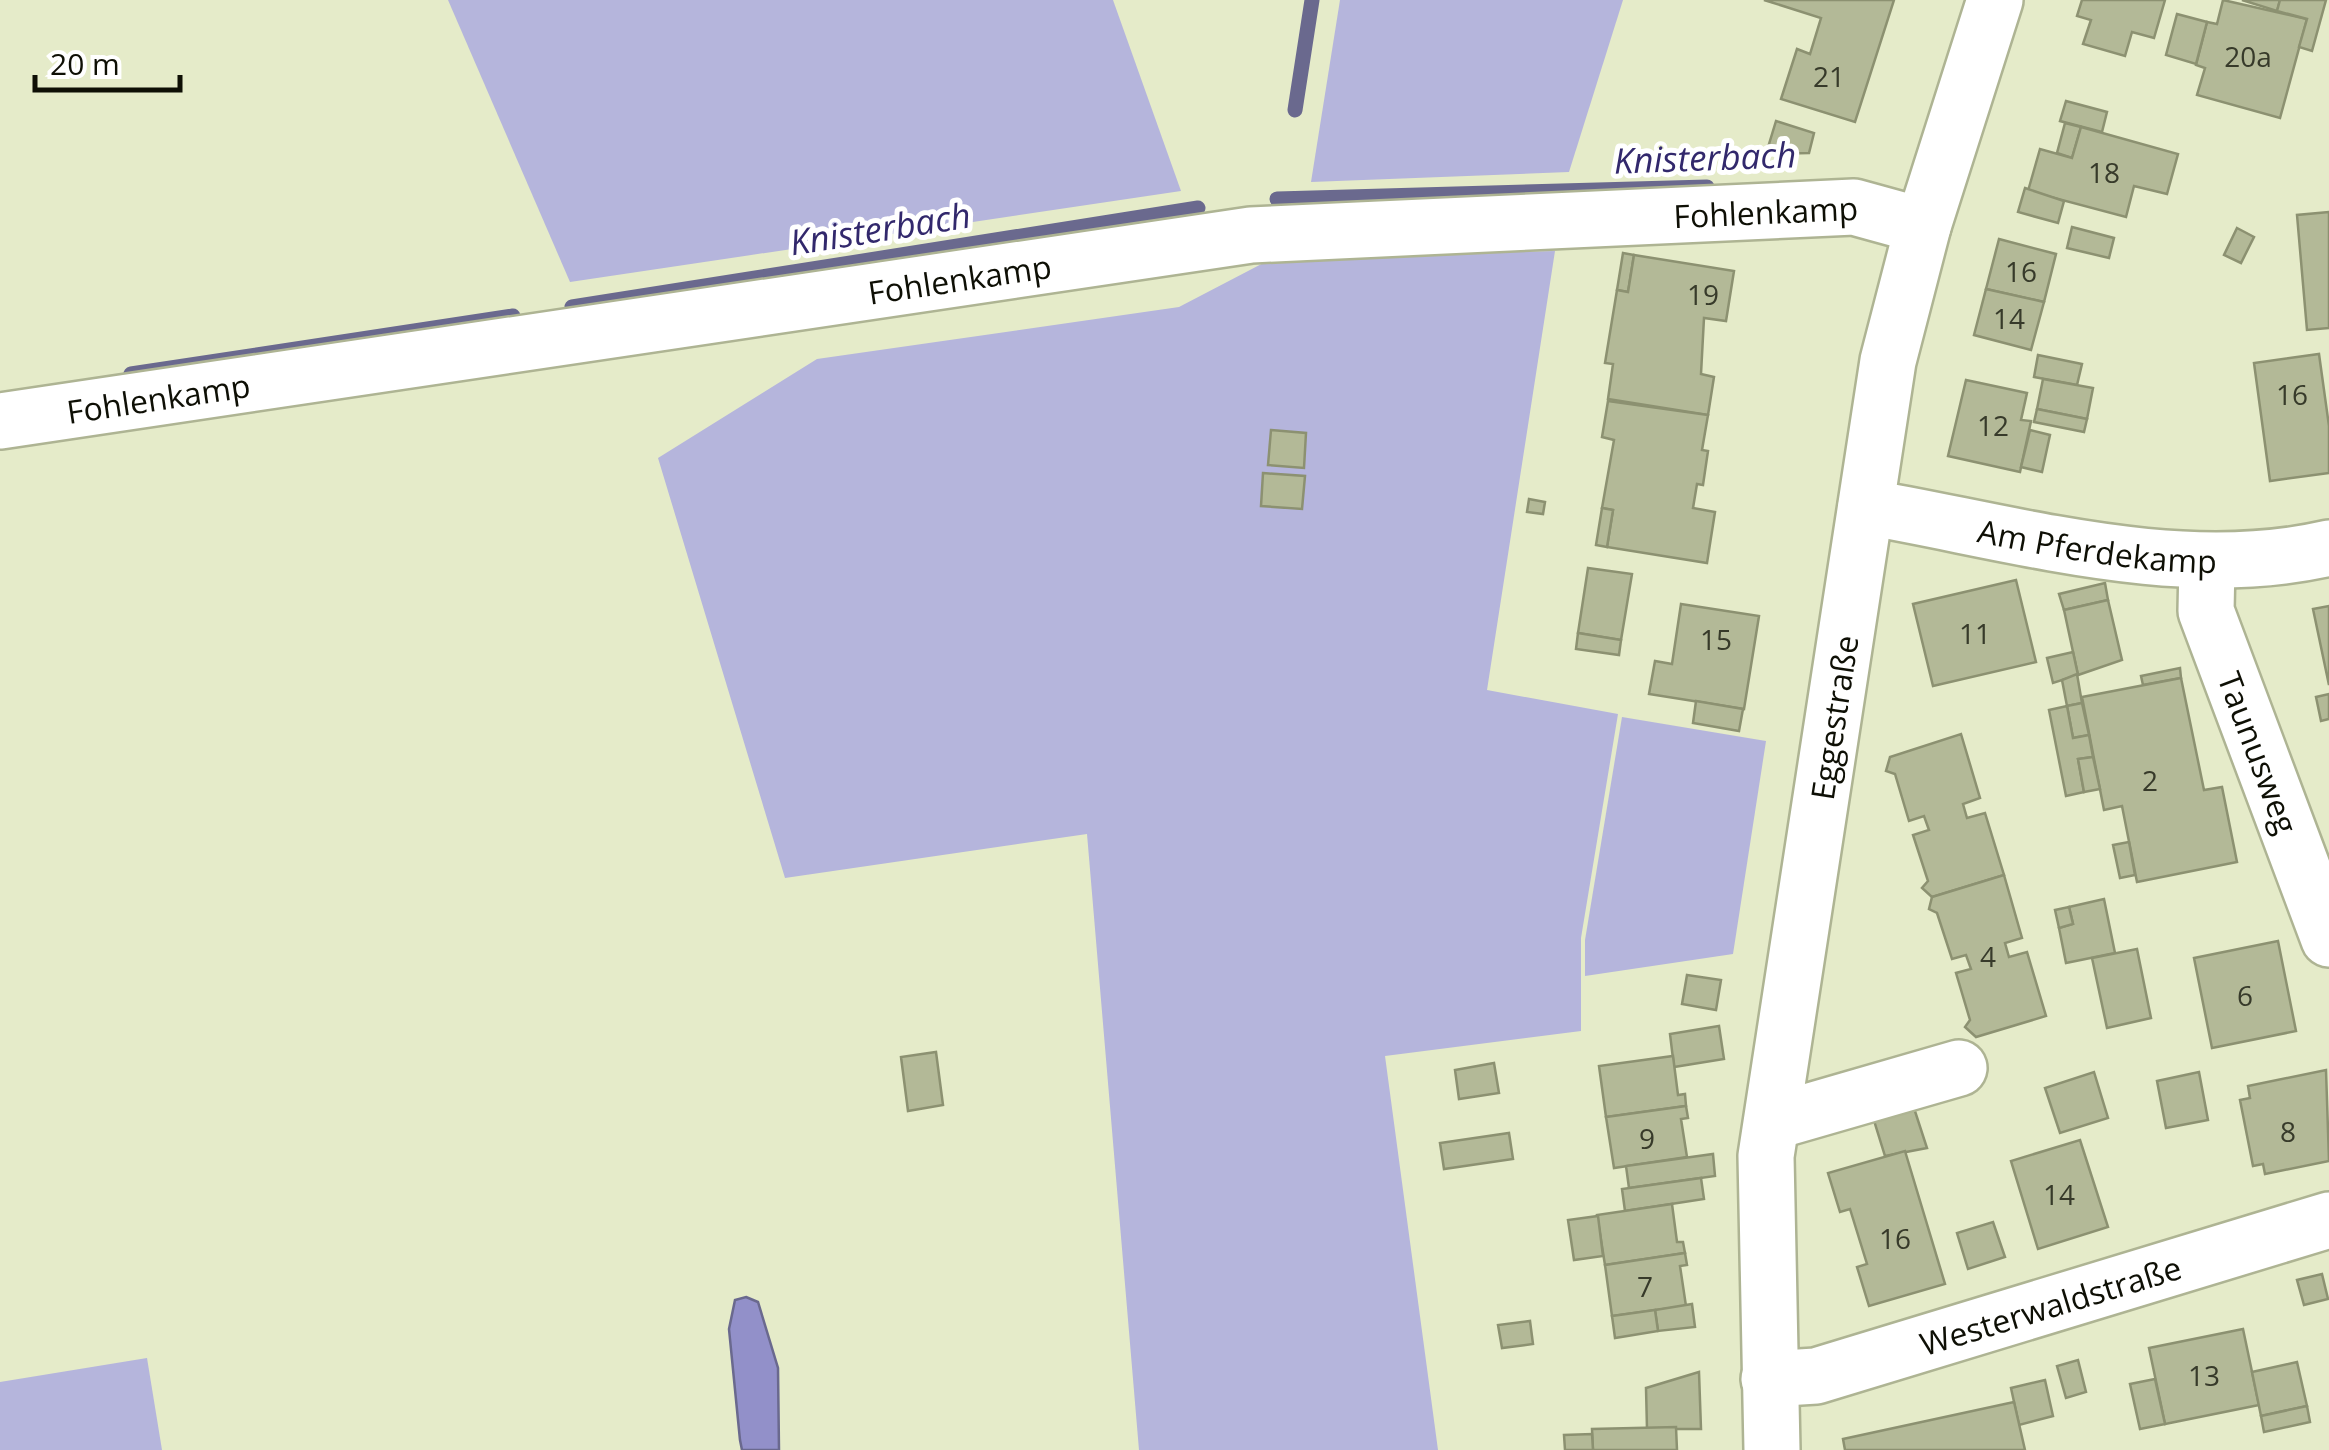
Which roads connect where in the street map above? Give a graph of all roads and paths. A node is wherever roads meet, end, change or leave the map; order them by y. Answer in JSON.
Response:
{"nodes":[{"id":1,"x":1995,"y":0,"type":"edge"},
{"id":2,"x":1923,"y":226,"type":"junction"},
{"id":3,"x":0,"y":421,"type":"edge"},
{"id":4,"x":1866,"y":507,"type":"junction"},
{"id":5,"x":2329,"y":548,"type":"edge"},
{"id":6,"x":2206,"y":564,"type":"junction"},
{"id":7,"x":2329,"y":940,"type":"edge"},
{"id":8,"x":1959,"y":1068,"type":"dead end"},
{"id":9,"x":1772,"y":1122,"type":"junction"},
{"id":10,"x":2329,"y":1220,"type":"edge"},
{"id":11,"x":1769,"y":1379,"type":"junction"},
{"id":12,"x":1772,"y":1450,"type":"edge"}],
"edges":[{"from":1,"to":2,"type":"street","name":"Eggestraße"},
{"from":2,"to":3,"type":"street","name":"Fohlenkamp"},
{"from":2,"to":4,"type":"street","name":"Eggestraße"},
{"from":4,"to":6,"type":"street","name":"Am Pferdekamp"},
{"from":4,"to":9,"type":"street","name":"Eggestraße"},
{"from":5,"to":6,"type":"street","name":"Am Pferdekamp"},
{"from":6,"to":7,"type":"street","name":"Taunusweg"},
{"from":8,"to":9,"type":"street"},
{"from":9,"to":11,"type":"street","name":"Eggestraße"},
{"from":10,"to":11,"type":"street","name":"Westerwaldstraße"},
{"from":11,"to":12,"type":"street","name":"Eggestraße"}]}
